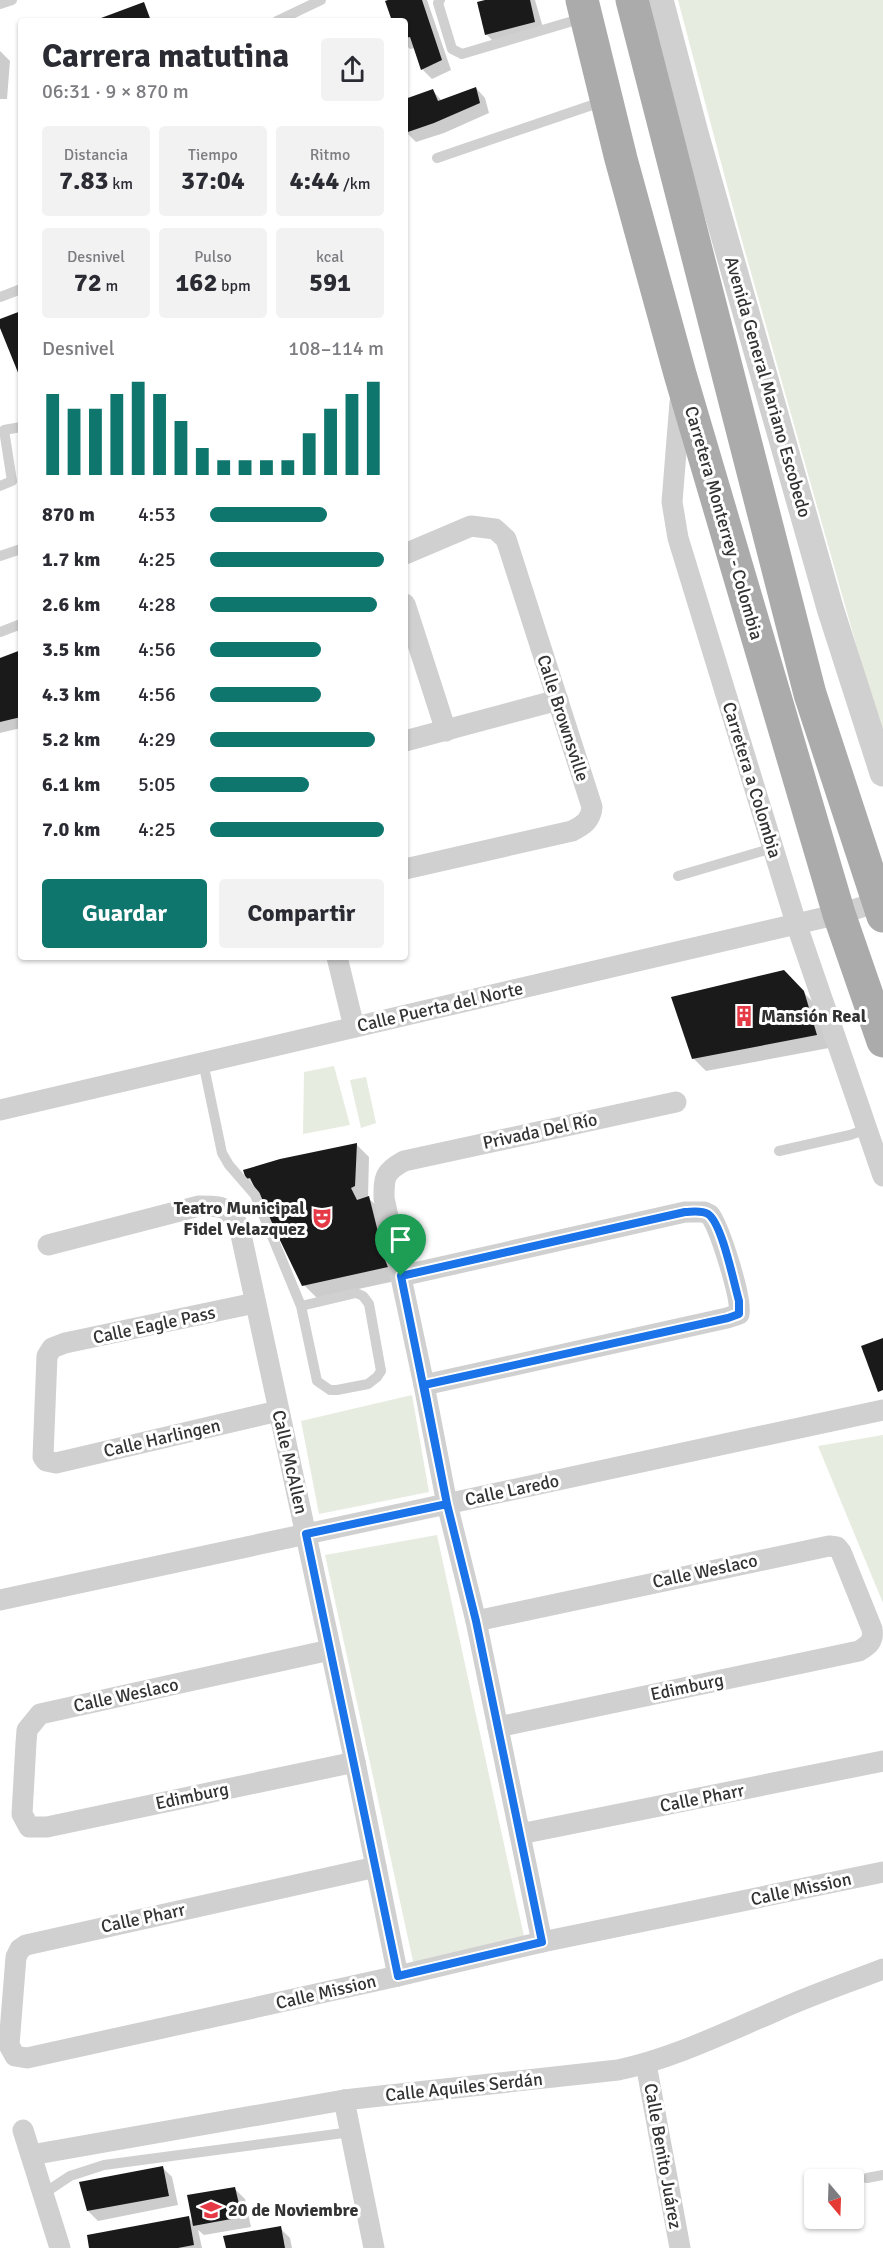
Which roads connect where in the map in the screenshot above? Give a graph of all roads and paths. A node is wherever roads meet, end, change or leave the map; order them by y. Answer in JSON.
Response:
{"nodes":[{"id":1,"x":12,"y":0,"type":"edge"},
{"id":2,"x":321,"y":0,"type":"edge"},
{"id":3,"x":440,"y":0,"type":"edge"},
{"id":4,"x":632,"y":0,"type":"edge"},
{"id":5,"x":660,"y":0,"type":"edge"},
{"id":6,"x":0,"y":4,"type":"edge"},
{"id":7,"x":584,"y":9,"type":"edge"},
{"id":8,"x":283,"y":18,"type":"edge"},
{"id":9,"x":607,"y":100,"type":"junction"},
{"id":10,"x":437,"y":158,"type":"dead end"},
{"id":11,"x":18,"y":290,"type":"edge"},
{"id":12,"x":0,"y":297,"type":"edge"},
{"id":13,"x":680,"y":374,"type":"junction"},
{"id":14,"x":18,"y":428,"type":"edge"},
{"id":15,"x":0,"y":486,"type":"edge"},
{"id":16,"x":18,"y":550,"type":"edge"},
{"id":17,"x":408,"y":553,"type":"edge"},
{"id":18,"x":0,"y":556,"type":"edge"},
{"id":19,"x":408,"y":613,"type":"edge"},
{"id":20,"x":18,"y":625,"type":"edge"},
{"id":21,"x":0,"y":632,"type":"edge"},
{"id":22,"x":558,"y":700,"type":"junction"},
{"id":23,"x":446,"y":731,"type":"junction"},
{"id":24,"x":408,"y":740,"type":"edge"},
{"id":25,"x":883,"y":772,"type":"edge"},
{"id":26,"x":773,"y":848,"type":"junction"},
{"id":27,"x":408,"y":868,"type":"edge"},
{"id":28,"x":678,"y":876,"type":"dead end"},
{"id":29,"x":879,"y":887,"type":"edge"},
{"id":30,"x":839,"y":914,"type":"junction"},
{"id":31,"x":796,"y":923,"type":"junction"},
{"id":32,"x":338,"y":960,"type":"edge"},
{"id":33,"x":354,"y":1027,"type":"junction"},
{"id":34,"x":883,"y":1041,"type":"edge"},
{"id":35,"x":203,"y":1062,"type":"junction"},
{"id":36,"x":675,"y":1102,"type":"dead end"},
{"id":37,"x":0,"y":1110,"type":"edge"},
{"id":38,"x":867,"y":1129,"type":"junction"},
{"id":39,"x":779,"y":1151,"type":"dead end"},
{"id":40,"x":883,"y":1176,"type":"edge"},
{"id":41,"x":48,"y":1245,"type":"dead end"},
{"id":42,"x":401,"y":1276,"type":"junction"},
{"id":43,"x":255,"y":1303,"type":"junction"},
{"id":44,"x":301,"y":1306,"type":"junction"},
{"id":45,"x":424,"y":1385,"type":"junction"},
{"id":46,"x":883,"y":1410,"type":"edge"},
{"id":47,"x":278,"y":1411,"type":"junction"},
{"id":48,"x":46,"y":1461,"type":"joint"},
{"id":49,"x":447,"y":1504,"type":"junction"},
{"id":50,"x":306,"y":1534,"type":"junction"},
{"id":51,"x":0,"y":1600,"type":"edge"},
{"id":52,"x":476,"y":1621,"type":"junction"},
{"id":53,"x":872,"y":1640,"type":"joint"},
{"id":54,"x":330,"y":1650,"type":"junction"},
{"id":55,"x":498,"y":1727,"type":"junction"},
{"id":56,"x":883,"y":1761,"type":"edge"},
{"id":57,"x":355,"y":1762,"type":"junction"},
{"id":58,"x":28,"y":1827,"type":"joint"},
{"id":59,"x":520,"y":1834,"type":"junction"},
{"id":60,"x":376,"y":1867,"type":"junction"},
{"id":61,"x":883,"y":1872,"type":"edge"},
{"id":62,"x":542,"y":1942,"type":"junction"},
{"id":63,"x":883,"y":1969,"type":"edge"},
{"id":64,"x":398,"y":1976,"type":"junction"},
{"id":65,"x":15,"y":2056,"type":"joint"},
{"id":66,"x":646,"y":2064,"type":"junction"},
{"id":67,"x":344,"y":2100,"type":"junction"},
{"id":68,"x":23,"y":2130,"type":"dead end"},
{"id":69,"x":351,"y":2132,"type":"junction"},
{"id":70,"x":31,"y":2154,"type":"junction"},
{"id":71,"x":883,"y":2175,"type":"edge"},
{"id":72,"x":867,"y":2178,"type":"dead end"},
{"id":73,"x":43,"y":2194,"type":"junction"},
{"id":74,"x":60,"y":2248,"type":"edge"},
{"id":75,"x":374,"y":2248,"type":"edge"},
{"id":76,"x":680,"y":2248,"type":"edge"}],
"edges":[{"from":1,"to":6,"type":"lane"},
{"from":2,"to":8,"type":"lane"},
{"from":3,"to":7,"type":"lane"},
{"from":4,"to":29,"type":"main road","name":"Carretera Monterrey - Colombia"},
{"from":5,"to":25,"type":"street","name":"Avenida General Mariano Escobedo"},
{"from":7,"to":9,"type":"main road","name":"Carretera Monterrey - Colombia"},
{"from":9,"to":10,"type":"lane"},
{"from":9,"to":13,"type":"main road","name":"Carretera Monterrey - Colombia"},
{"from":11,"to":12,"type":"lane"},
{"from":13,"to":26,"type":"street","name":"Carretera a Colombia"},
{"from":13,"to":30,"type":"main road","name":"Carretera Monterrey - Colombia"},
{"from":14,"to":15,"type":"lane"},
{"from":16,"to":18,"type":"lane"},
{"from":17,"to":22,"type":"street","name":"Calle Brownsville"},
{"from":19,"to":23,"type":"street"},
{"from":20,"to":21,"type":"lane"},
{"from":22,"to":23,"type":"street"},
{"from":22,"to":27,"type":"street","name":"Calle Brownsville"},
{"from":23,"to":24,"type":"street"},
{"from":26,"to":28,"type":"lane"},
{"from":26,"to":31,"type":"street","name":"Carretera a Colombia"},
{"from":29,"to":30,"type":"street","name":"Calle Puerta del Norte"},
{"from":30,"to":31,"type":"street","name":"Calle Puerta del Norte"},
{"from":30,"to":34,"type":"main road","name":"Carretera Monterrey - Colombia"},
{"from":31,"to":33,"type":"street","name":"Calle Puerta del Norte"},
{"from":31,"to":38,"type":"street","name":"Carretera a Colombia"},
{"from":32,"to":33,"type":"street"},
{"from":33,"to":35,"type":"street","name":"Calle Puerta del Norte"},
{"from":35,"to":37,"type":"street","name":"Calle Puerta del Norte"},
{"from":35,"to":44,"type":"lane"},
{"from":36,"to":42,"type":"street","name":"Privada Del Río"},
{"from":38,"to":39,"type":"lane"},
{"from":38,"to":40,"type":"street","name":"Carretera a Colombia"},
{"from":41,"to":43,"type":"street","name":"Calle McAllen"},
{"from":42,"to":45,"type":"street"},
{"from":42,"to":45,"type":"street"},
{"from":43,"to":47,"type":"street","name":"Calle McAllen"},
{"from":43,"to":48,"type":"street","name":"Calle Eagle Pass"},
{"from":44,"to":44,"type":"lane"},
{"from":45,"to":49,"type":"street"},
{"from":46,"to":49,"type":"street","name":"Calle Laredo"},
{"from":47,"to":48,"type":"street","name":"Calle Harlingen"},
{"from":47,"to":50,"type":"street","name":"Calle McAllen"},
{"from":49,"to":50,"type":"street","name":"Calle Laredo"},
{"from":49,"to":52,"type":"street"},
{"from":50,"to":51,"type":"street","name":"Calle Laredo"},
{"from":50,"to":54,"type":"street","name":"Calle McAllen"},
{"from":52,"to":53,"type":"street","name":"Calle Weslaco"},
{"from":52,"to":55,"type":"street"},
{"from":53,"to":55,"type":"street","name":"Edimburg"},
{"from":54,"to":57,"type":"street","name":"Calle McAllen"},
{"from":54,"to":58,"type":"street","name":"Calle Weslaco"},
{"from":55,"to":59,"type":"street"},
{"from":56,"to":59,"type":"street","name":"Calle Pharr"},
{"from":57,"to":58,"type":"street","name":"Edimburg"},
{"from":57,"to":60,"type":"street","name":"Calle McAllen"},
{"from":59,"to":62,"type":"street"},
{"from":60,"to":64,"type":"street","name":"Calle McAllen"},
{"from":60,"to":65,"type":"street","name":"Calle Pharr"},
{"from":61,"to":62,"type":"street","name":"Calle Mission"},
{"from":62,"to":64,"type":"street","name":"Calle Mission"},
{"from":63,"to":66,"type":"street","name":"Calle Aquiles Serdán"},
{"from":64,"to":65,"type":"street","name":"Calle Mission"},
{"from":66,"to":67,"type":"street","name":"Calle Aquiles Serdán"},
{"from":66,"to":76,"type":"street","name":"Calle Benito Juárez"},
{"from":67,"to":69,"type":"street"},
{"from":67,"to":70,"type":"street","name":"Calle Aquiles Serdán"},
{"from":68,"to":70,"type":"street"},
{"from":69,"to":73,"type":"lane"},
{"from":69,"to":75,"type":"street"},
{"from":70,"to":73,"type":"street"},
{"from":71,"to":72,"type":"lane"},
{"from":73,"to":74,"type":"street"}]}
